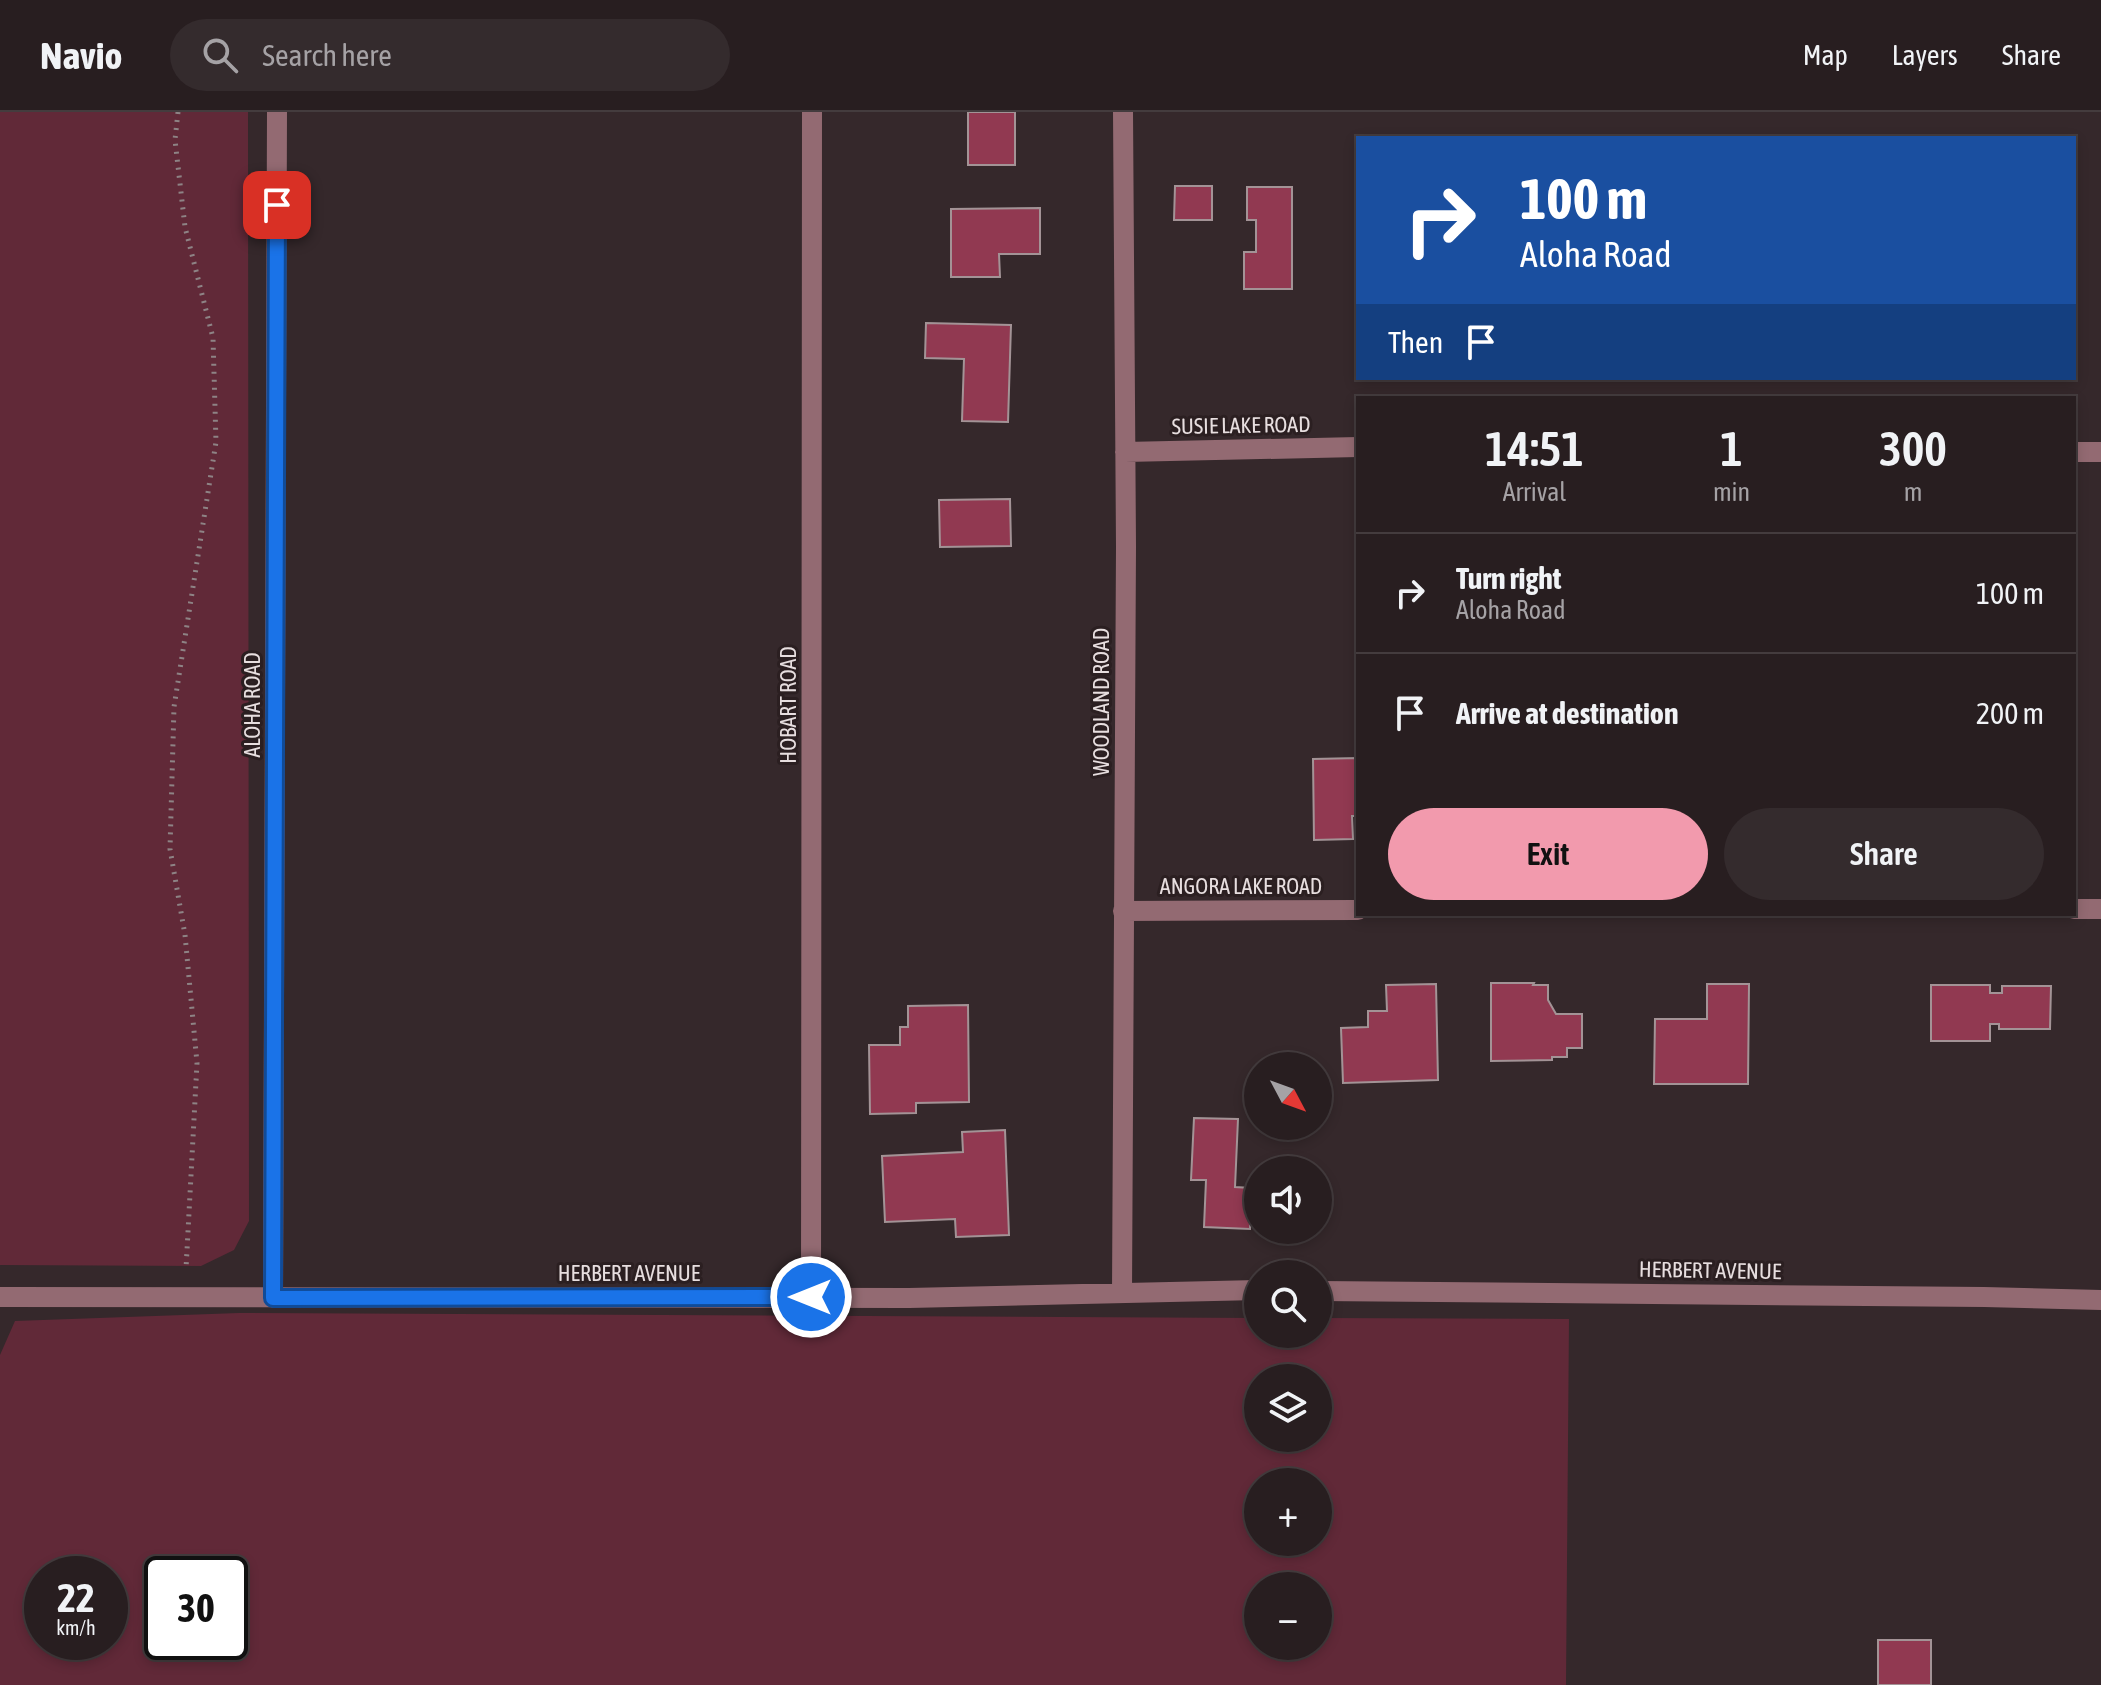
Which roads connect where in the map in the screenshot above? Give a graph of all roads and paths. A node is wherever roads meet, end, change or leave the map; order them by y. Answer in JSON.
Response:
{"nodes":[{"id":1,"x":178,"y":112,"type":"edge"},
{"id":2,"x":277,"y":112,"type":"edge"},
{"id":3,"x":812,"y":112,"type":"edge"},
{"id":4,"x":1123,"y":112,"type":"edge"},
{"id":5,"x":1356,"y":447,"type":"edge"},
{"id":6,"x":1125,"y":452,"type":"junction"},
{"id":7,"x":2076,"y":452,"type":"edge"},
{"id":8,"x":2101,"y":452,"type":"edge"},
{"id":9,"x":2076,"y":909,"type":"edge"},
{"id":10,"x":2101,"y":909,"type":"edge"},
{"id":11,"x":1356,"y":910,"type":"edge"},
{"id":12,"x":1123,"y":911,"type":"junction"},
{"id":13,"x":1244,"y":1290,"type":"edge"},
{"id":14,"x":1332,"y":1291,"type":"edge"},
{"id":15,"x":1122,"y":1293,"type":"junction"},
{"id":16,"x":0,"y":1297,"type":"edge"},
{"id":17,"x":185,"y":1297,"type":"junction"},
{"id":18,"x":811,"y":1297,"type":"junction"},
{"id":19,"x":273,"y":1298,"type":"junction"},
{"id":20,"x":2101,"y":1300,"type":"edge"}],
"edges":[{"from":1,"to":17,"type":"path"},
{"from":2,"to":19,"type":"street","name":"ALOHA ROAD"},
{"from":3,"to":18,"type":"street","name":"HOBART ROAD"},
{"from":4,"to":6,"type":"street","name":"WOODLAND ROAD"},
{"from":5,"to":6,"type":"street","name":"SUSIE LAKE ROAD"},
{"from":6,"to":12,"type":"street","name":"WOODLAND ROAD"},
{"from":7,"to":8,"type":"street"},
{"from":9,"to":10,"type":"street"},
{"from":11,"to":12,"type":"street","name":"ANGORA LAKE ROAD"},
{"from":12,"to":15,"type":"street","name":"WOODLAND ROAD"},
{"from":13,"to":15,"type":"street","name":"HERBERT AVENUE"},
{"from":14,"to":20,"type":"street","name":"HERBERT AVENUE"},
{"from":15,"to":18,"type":"street","name":"HERBERT AVENUE"},
{"from":16,"to":17,"type":"street","name":"HERBERT AVENUE"},
{"from":17,"to":19,"type":"street","name":"HERBERT AVENUE"},
{"from":18,"to":19,"type":"street","name":"HERBERT AVENUE"}]}
